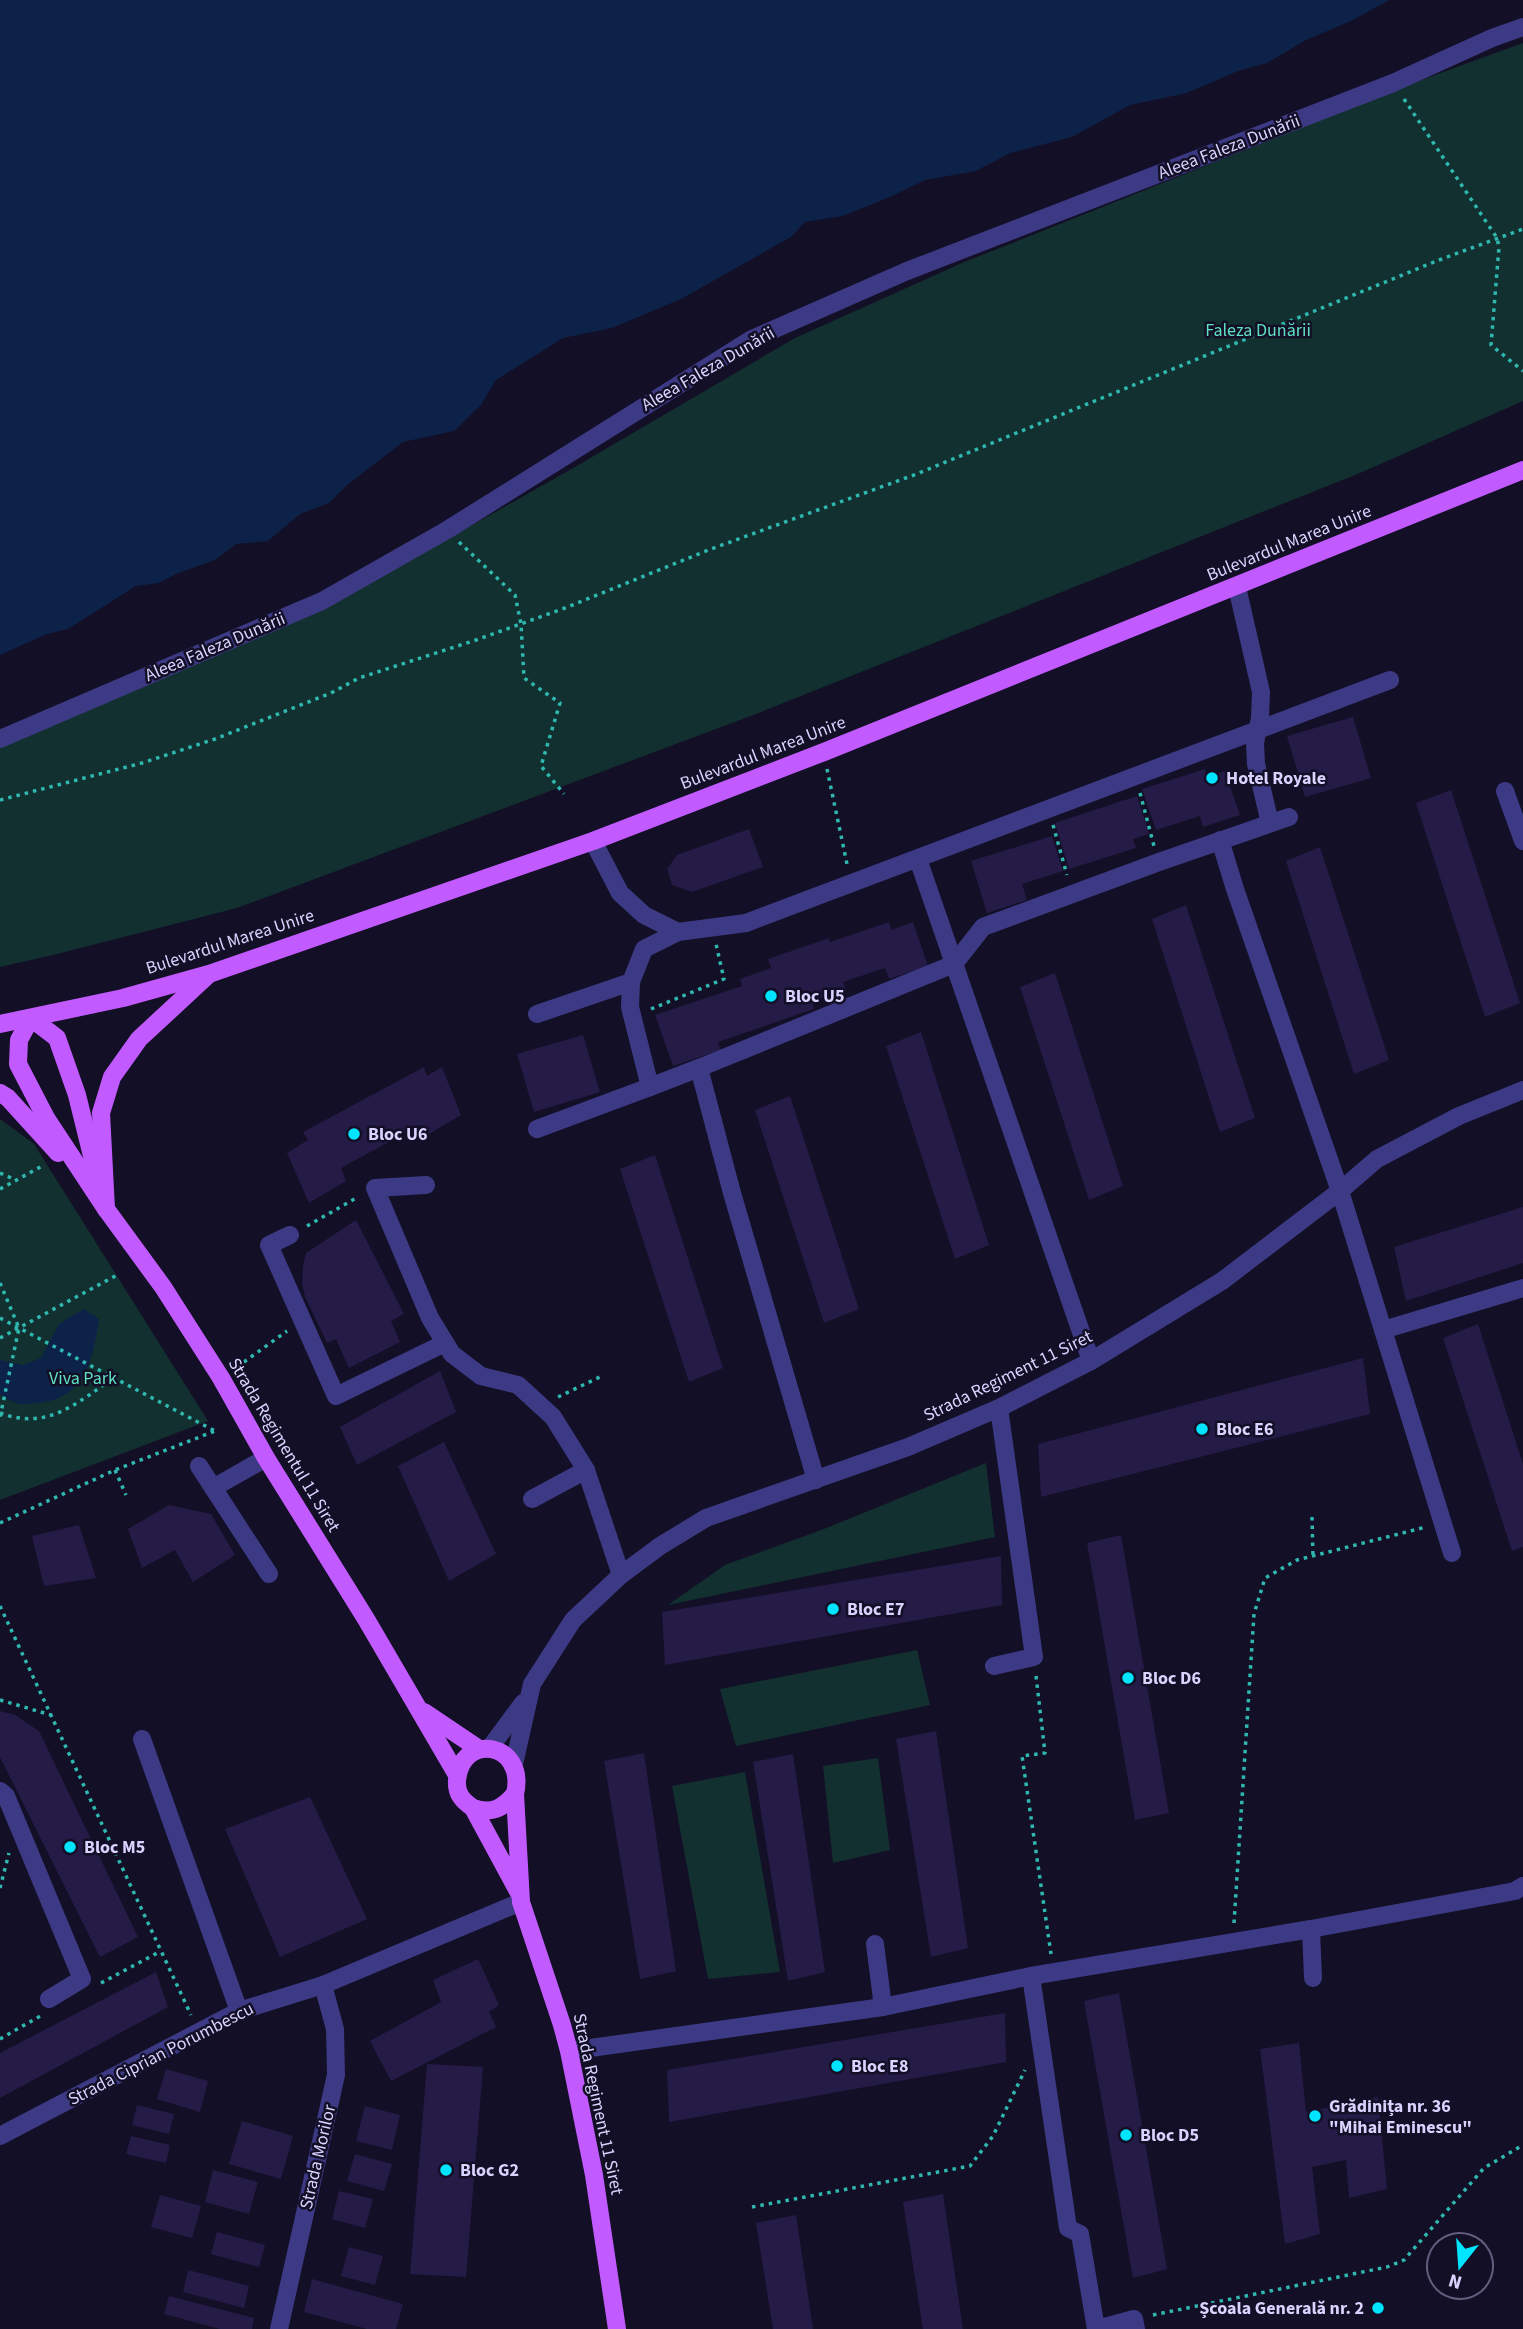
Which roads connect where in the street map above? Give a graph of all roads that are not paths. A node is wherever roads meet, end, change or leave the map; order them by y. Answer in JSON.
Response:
{"nodes":[{"id":1,"x":1523,"y":27,"type":"edge"},
{"id":2,"x":1523,"y":470,"type":"edge"},
{"id":3,"x":1237,"y":587,"type":"junction"},
{"id":4,"x":1390,"y":680,"type":"dead end"},
{"id":5,"x":1258,"y":731,"type":"junction"},
{"id":6,"x":0,"y":739,"type":"edge"},
{"id":7,"x":1505,"y":791,"type":"dead end"},
{"id":8,"x":1289,"y":817,"type":"dead end"},
{"id":9,"x":1270,"y":823,"type":"junction"},
{"id":10,"x":1220,"y":840,"type":"junction"},
{"id":11,"x":593,"y":841,"type":"junction"},
{"id":12,"x":1523,"y":841,"type":"edge"},
{"id":13,"x":918,"y":859,"type":"junction"},
{"id":14,"x":678,"y":932,"type":"junction"},
{"id":15,"x":954,"y":964,"type":"junction"},
{"id":16,"x":209,"y":974,"type":"junction"},
{"id":17,"x":631,"y":982,"type":"junction"},
{"id":18,"x":537,"y":1014,"type":"dead end"},
{"id":19,"x":32,"y":1017,"type":"junction"},
{"id":20,"x":0,"y":1024,"type":"edge"},
{"id":21,"x":699,"y":1068,"type":"junction"},
{"id":22,"x":650,"y":1087,"type":"junction"},
{"id":23,"x":1523,"y":1090,"type":"edge"},
{"id":24,"x":0,"y":1093,"type":"edge"},
{"id":25,"x":537,"y":1129,"type":"dead end"},
{"id":26,"x":426,"y":1185,"type":"dead end"},
{"id":27,"x":1340,"y":1191,"type":"junction"},
{"id":28,"x":106,"y":1209,"type":"junction"},
{"id":29,"x":290,"y":1235,"type":"road end"},
{"id":30,"x":1523,"y":1288,"type":"edge"},
{"id":31,"x":1383,"y":1330,"type":"junction"},
{"id":32,"x":445,"y":1343,"type":"junction"},
{"id":33,"x":1091,"y":1362,"type":"junction"},
{"id":34,"x":999,"y":1408,"type":"junction"},
{"id":35,"x":266,"y":1458,"type":"junction"},
{"id":36,"x":199,"y":1466,"type":"dead end"},
{"id":37,"x":586,"y":1470,"type":"junction"},
{"id":38,"x":816,"y":1480,"type":"junction"},
{"id":39,"x":213,"y":1488,"type":"junction"},
{"id":40,"x":533,"y":1499,"type":"dead end"},
{"id":41,"x":1452,"y":1553,"type":"dead end"},
{"id":42,"x":269,"y":1574,"type":"dead end"},
{"id":43,"x":621,"y":1574,"type":"junction"},
{"id":44,"x":993,"y":1666,"type":"dead end"},
{"id":45,"x":528,"y":1698,"type":"junction"},
{"id":46,"x":418,"y":1708,"type":"junction"},
{"id":47,"x":142,"y":1740,"type":"dead end"},
{"id":48,"x":484,"y":1749,"type":"junction"},
{"id":49,"x":514,"y":1764,"type":"junction"},
{"id":50,"x":457,"y":1775,"type":"junction"},
{"id":51,"x":0,"y":1791,"type":"edge"},
{"id":52,"x":515,"y":1794,"type":"junction"},
{"id":53,"x":478,"y":1810,"type":"junction"},
{"id":54,"x":1523,"y":1886,"type":"edge"},
{"id":55,"x":520,"y":1898,"type":"junction"},
{"id":56,"x":1311,"y":1929,"type":"junction"},
{"id":57,"x":875,"y":1944,"type":"dead end"},
{"id":58,"x":1031,"y":1976,"type":"junction"},
{"id":59,"x":1313,"y":1978,"type":"dead end"},
{"id":60,"x":323,"y":1985,"type":"junction"},
{"id":61,"x":49,"y":1999,"type":"dead end"},
{"id":62,"x":883,"y":2007,"type":"junction"},
{"id":63,"x":239,"y":2011,"type":"junction"},
{"id":64,"x":569,"y":2051,"type":"junction"},
{"id":65,"x":0,"y":2136,"type":"edge"},
{"id":66,"x":1135,"y":2324,"type":"edge"},
{"id":67,"x":279,"y":2329,"type":"edge"},
{"id":68,"x":617,"y":2329,"type":"edge"},
{"id":69,"x":1096,"y":2329,"type":"edge"}],
"edges":[{"from":1,"to":6,"type":"street","name":"Aleea Faleza Dunării"},
{"from":2,"to":3,"type":"main road","name":"Bulevardul Marea Unire"},
{"from":3,"to":5,"type":"street"},
{"from":3,"to":11,"type":"main road","name":"Bulevardul Marea Unire"},
{"from":4,"to":5,"type":"street"},
{"from":5,"to":9,"type":"street"},
{"from":5,"to":13,"type":"street"},
{"from":7,"to":12,"type":"street"},
{"from":8,"to":9,"type":"street"},
{"from":9,"to":10,"type":"street"},
{"from":10,"to":15,"type":"street"},
{"from":10,"to":27,"type":"street"},
{"from":11,"to":14,"type":"street"},
{"from":11,"to":16,"type":"main road","name":"Bulevardul Marea Unire"},
{"from":13,"to":14,"type":"street"},
{"from":13,"to":15,"type":"street"},
{"from":14,"to":17,"type":"street"},
{"from":15,"to":21,"type":"street"},
{"from":15,"to":33,"type":"street"},
{"from":16,"to":19,"type":"main road","name":"Bulevardul Marea Unire"},
{"from":16,"to":28,"type":"main road"},
{"from":17,"to":18,"type":"street"},
{"from":17,"to":22,"type":"street"},
{"from":19,"to":20,"type":"main road","name":"Bulevardul Marea Unire"},
{"from":19,"to":28,"type":"main road"},
{"from":19,"to":28,"type":"main road"},
{"from":21,"to":22,"type":"street"},
{"from":21,"to":38,"type":"street"},
{"from":22,"to":25,"type":"street"},
{"from":23,"to":27,"type":"street","name":"Strada Regiment 11 Siret"},
{"from":24,"to":28,"type":"main road"},
{"from":26,"to":32,"type":"street"},
{"from":27,"to":31,"type":"street"},
{"from":27,"to":33,"type":"street","name":"Strada Regiment 11 Siret"},
{"from":28,"to":35,"type":"main road","name":"Strada Regimentul 11 Siret"},
{"from":29,"to":32,"type":"street"},
{"from":30,"to":31,"type":"street"},
{"from":31,"to":41,"type":"street"},
{"from":32,"to":37,"type":"street"},
{"from":33,"to":34,"type":"street","name":"Strada Regiment 11 Siret"},
{"from":34,"to":38,"type":"street","name":"Strada Regiment 11 Siret"},
{"from":34,"to":44,"type":"street"},
{"from":35,"to":39,"type":"street"},
{"from":35,"to":46,"type":"main road","name":"Strada Regimentul 11 Siret"},
{"from":36,"to":39,"type":"street"},
{"from":37,"to":40,"type":"street"},
{"from":37,"to":43,"type":"street"},
{"from":38,"to":43,"type":"street","name":"Strada Regiment 11 Siret"},
{"from":39,"to":42,"type":"street"},
{"from":43,"to":45,"type":"street","name":"Strada Regiment 11 Siret"},
{"from":45,"to":48,"type":"street","name":"Strada Regiment 11 Siret"},
{"from":45,"to":49,"type":"street","name":"Strada Regiment 11 Siret"},
{"from":46,"to":48,"type":"main road"},
{"from":46,"to":50,"type":"main road","name":"Strada Regimentul 11 Siret"},
{"from":47,"to":63,"type":"street"},
{"from":48,"to":49,"type":"main road"},
{"from":48,"to":50,"type":"main road","name":"Strada Regiment 11 Siret"},
{"from":49,"to":52,"type":"main road","name":"Strada Regiment 11 Siret"},
{"from":50,"to":53,"type":"main road","name":"Strada Regiment 11 Siret"},
{"from":51,"to":61,"type":"street"},
{"from":52,"to":53,"type":"main road"},
{"from":52,"to":55,"type":"main road","name":"Strada Regiment 11 Siret"},
{"from":53,"to":55,"type":"main road","name":"Strada Regiment 11 Siret"},
{"from":54,"to":56,"type":"street"},
{"from":55,"to":60,"type":"street","name":"Strada Ciprian Porumbescu"},
{"from":55,"to":64,"type":"main road","name":"Strada Regiment 11 Siret"},
{"from":56,"to":58,"type":"street"},
{"from":56,"to":59,"type":"street"},
{"from":57,"to":62,"type":"street"},
{"from":58,"to":62,"type":"street"},
{"from":58,"to":69,"type":"street"},
{"from":60,"to":63,"type":"street","name":"Strada Ciprian Porumbescu"},
{"from":60,"to":67,"type":"street","name":"Strada Morilor"},
{"from":62,"to":64,"type":"street"},
{"from":63,"to":65,"type":"street","name":"Strada Ciprian Porumbescu"},
{"from":64,"to":68,"type":"main road","name":"Strada Regiment 11 Siret"},
{"from":66,"to":69,"type":"street"}]}
